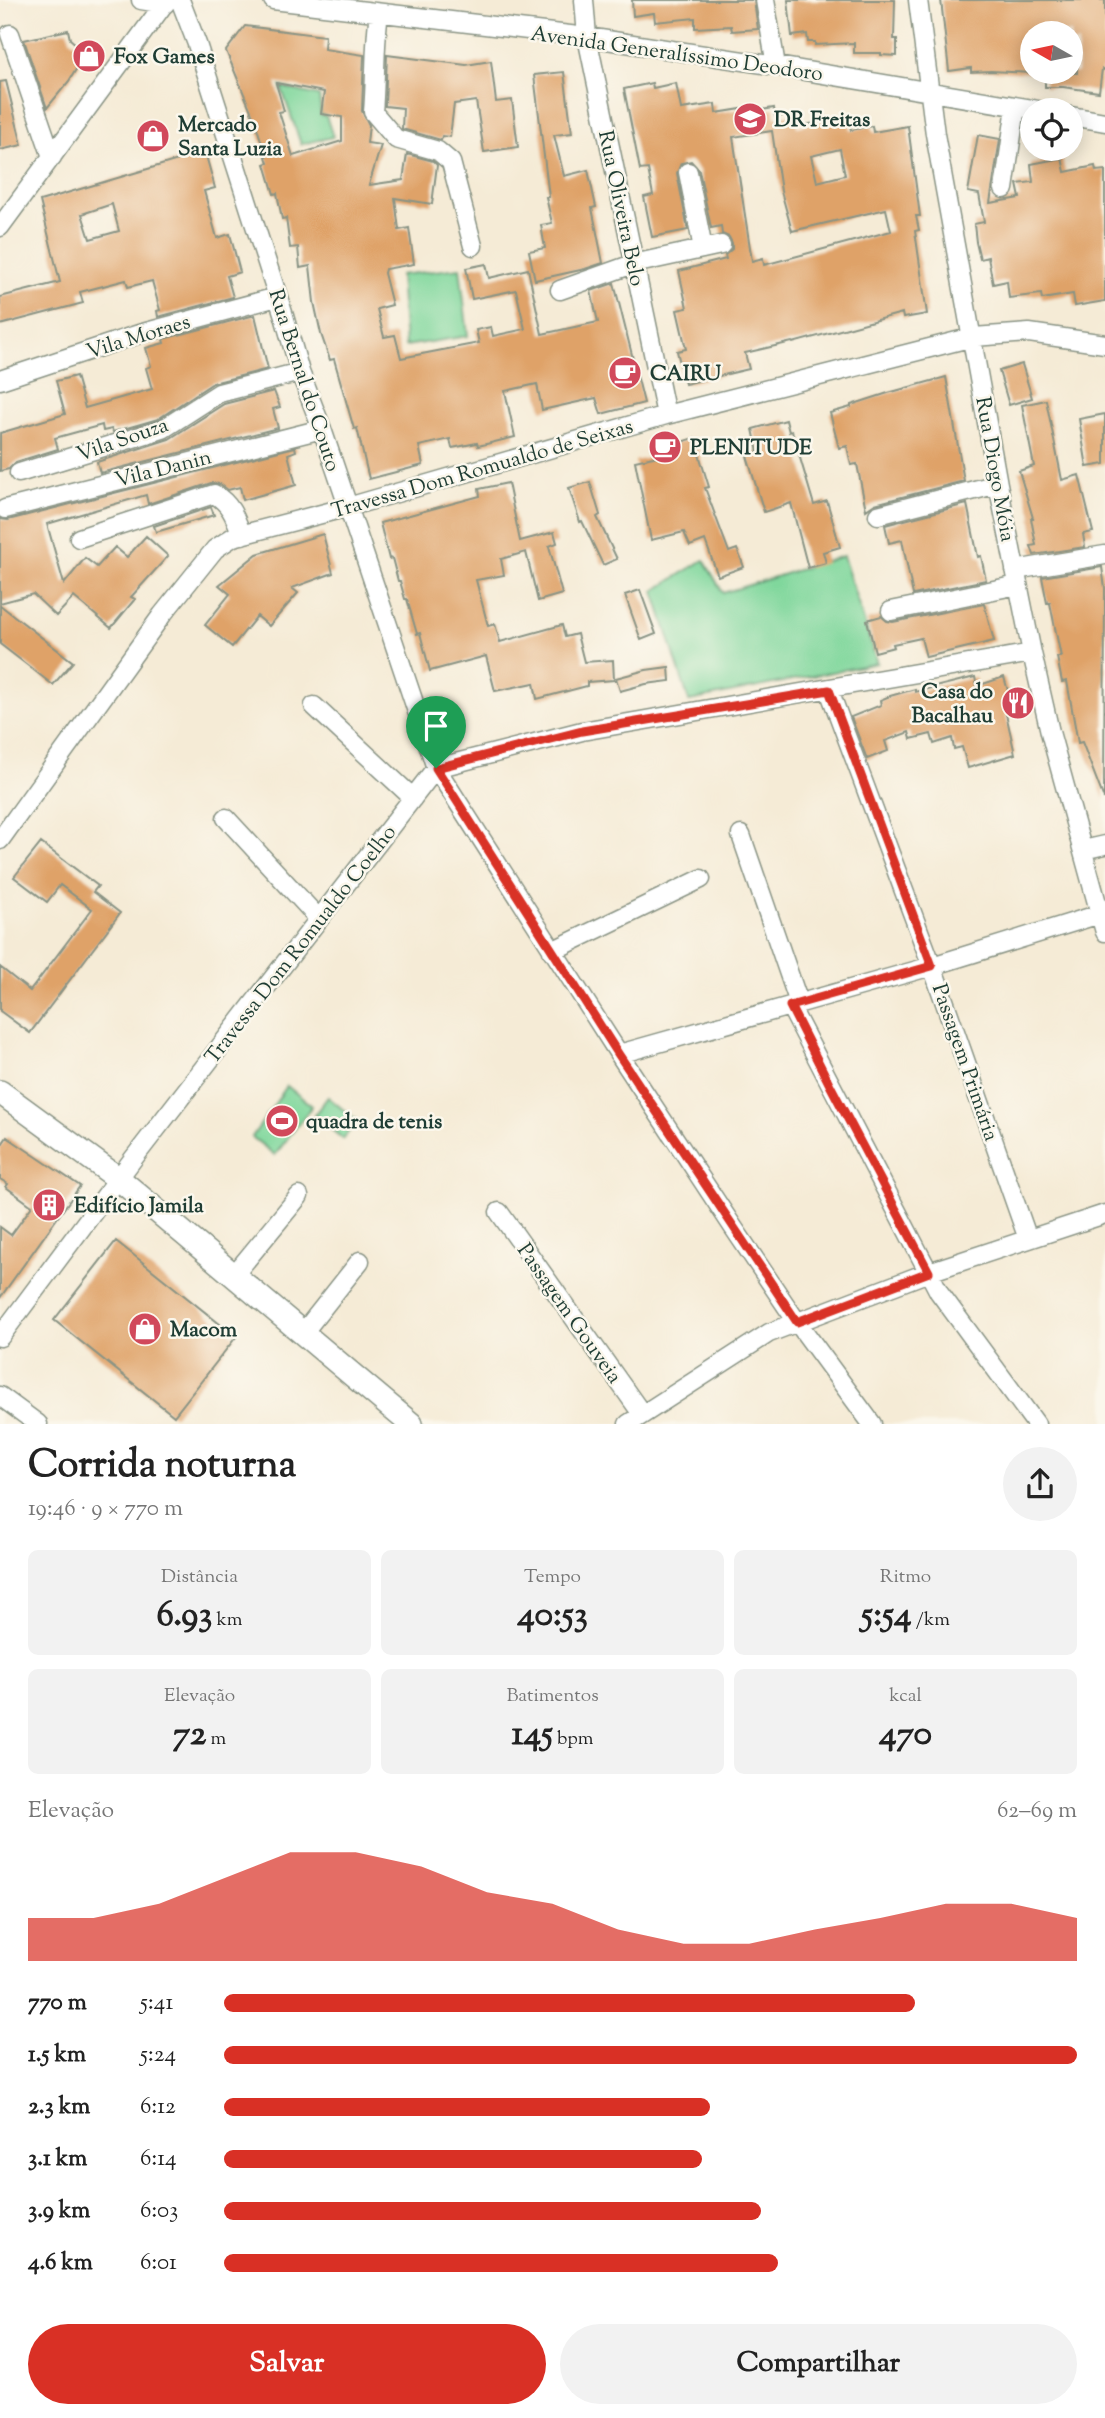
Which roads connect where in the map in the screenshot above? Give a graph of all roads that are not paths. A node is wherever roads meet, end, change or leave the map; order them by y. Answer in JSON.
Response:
{"nodes":[{"id":1,"x":141,"y":0,"type":"edge"},
{"id":2,"x":273,"y":0,"type":"edge"},
{"id":3,"x":584,"y":0,"type":"edge"},
{"id":4,"x":765,"y":0,"type":"edge"},
{"id":5,"x":918,"y":0,"type":"edge"},
{"id":6,"x":171,"y":1,"type":"edge"},
{"id":7,"x":380,"y":13,"type":"junction"},
{"id":8,"x":10,"y":34,"type":"dead end"},
{"id":9,"x":587,"y":37,"type":"junction"},
{"id":10,"x":776,"y":66,"type":"junction"},
{"id":11,"x":931,"y":93,"type":"junction"},
{"id":12,"x":1016,"y":107,"type":"junction"},
{"id":13,"x":1020,"y":108,"type":"edge"},
{"id":14,"x":1083,"y":118,"type":"edge"},
{"id":15,"x":1105,"y":122,"type":"edge"},
{"id":16,"x":52,"y":157,"type":"junction"},
{"id":17,"x":688,"y":172,"type":"dead end"},
{"id":18,"x":1004,"y":189,"type":"dead end"},
{"id":19,"x":0,"y":227,"type":"edge"},
{"id":20,"x":473,"y":246,"type":"dead end"},
{"id":21,"x":634,"y":264,"type":"junction"},
{"id":22,"x":560,"y":290,"type":"dead end"},
{"id":23,"x":277,"y":297,"type":"junction"},
{"id":24,"x":973,"y":337,"type":"junction"},
{"id":25,"x":1105,"y":344,"type":"edge"},
{"id":26,"x":300,"y":372,"type":"junction"},
{"id":27,"x":1,"y":380,"type":"edge"},
{"id":28,"x":666,"y":415,"type":"junction"},
{"id":29,"x":322,"y":429,"type":"junction"},
{"id":30,"x":19,"y":473,"type":"dead end"},
{"id":31,"x":998,"y":484,"type":"junction"},
{"id":32,"x":348,"y":508,"type":"junction"},
{"id":33,"x":5,"y":509,"type":"dead end"},
{"id":34,"x":878,"y":514,"type":"dead end"},
{"id":35,"x":242,"y":535,"type":"junction"},
{"id":36,"x":79,"y":538,"type":"dead end"},
{"id":37,"x":1105,"y":555,"type":"edge"},
{"id":38,"x":1017,"y":577,"type":"junction"},
{"id":39,"x":891,"y":611,"type":"dead end"},
{"id":40,"x":1032,"y":653,"type":"junction"},
{"id":41,"x":829,"y":690,"type":"junction"},
{"id":42,"x":314,"y":706,"type":"dead end"},
{"id":43,"x":436,"y":768,"type":"junction"},
{"id":44,"x":413,"y":798,"type":"junction"},
{"id":45,"x":226,"y":818,"type":"dead end"},
{"id":46,"x":741,"y":835,"type":"dead end"},
{"id":47,"x":0,"y":840,"type":"edge"},
{"id":48,"x":1105,"y":845,"type":"edge"},
{"id":49,"x":1083,"y":850,"type":"junction"},
{"id":50,"x":701,"y":879,"type":"dead end"},
{"id":51,"x":319,"y":919,"type":"junction"},
{"id":52,"x":1102,"y":923,"type":"edge"},
{"id":53,"x":552,"y":951,"type":"junction"},
{"id":54,"x":932,"y":966,"type":"junction"},
{"id":55,"x":795,"y":1005,"type":"junction"},
{"id":56,"x":619,"y":1055,"type":"junction"},
{"id":57,"x":0,"y":1092,"type":"edge"},
{"id":58,"x":119,"y":1179,"type":"junction"},
{"id":59,"x":299,"y":1196,"type":"dead end"},
{"id":60,"x":499,"y":1212,"type":"dead end"},
{"id":61,"x":1105,"y":1214,"type":"edge"},
{"id":62,"x":1028,"y":1239,"type":"junction"},
{"id":63,"x":360,"y":1261,"type":"dead end"},
{"id":64,"x":929,"y":1272,"type":"junction"},
{"id":65,"x":234,"y":1275,"type":"junction"},
{"id":66,"x":797,"y":1322,"type":"junction"},
{"id":67,"x":303,"y":1333,"type":"junction"},
{"id":68,"x":0,"y":1337,"type":"edge"},
{"id":69,"x":0,"y":1395,"type":"edge"},
{"id":70,"x":635,"y":1419,"type":"edge"},
{"id":71,"x":38,"y":1424,"type":"edge"},
{"id":72,"x":411,"y":1424,"type":"edge"},
{"id":73,"x":872,"y":1424,"type":"edge"},
{"id":74,"x":1036,"y":1424,"type":"edge"}],
"edges":[{"from":1,"to":6,"type":"street"},
{"from":2,"to":7,"type":"street","name":"Avenida Generalíssimo Deodoro"},
{"from":3,"to":9,"type":"street","name":"Rua Oliveira Belo"},
{"from":4,"to":10,"type":"street"},
{"from":5,"to":11,"type":"street","name":"Rua Diogo Móia"},
{"from":6,"to":16,"type":"street"},
{"from":6,"to":23,"type":"street","name":"Rua Bernal do Couto"},
{"from":7,"to":9,"type":"street","name":"Avenida Generalíssimo Deodoro"},
{"from":7,"to":20,"type":"street"},
{"from":8,"to":16,"type":"street"},
{"from":9,"to":10,"type":"street","name":"Avenida Generalíssimo Deodoro"},
{"from":9,"to":21,"type":"street","name":"Rua Oliveira Belo"},
{"from":10,"to":11,"type":"street","name":"Avenida Generalíssimo Deodoro"},
{"from":11,"to":12,"type":"street","name":"Avenida Generalíssimo Deodoro"},
{"from":11,"to":24,"type":"street","name":"Rua Diogo Móia"},
{"from":12,"to":13,"type":"street","name":"Avenida Generalíssimo Deodoro"},
{"from":12,"to":18,"type":"street"},
{"from":14,"to":15,"type":"street"},
{"from":16,"to":19,"type":"street"},
{"from":17,"to":21,"type":"street"},
{"from":21,"to":22,"type":"street"},
{"from":21,"to":28,"type":"street","name":"Rua Oliveira Belo"},
{"from":23,"to":26,"type":"street","name":"Rua Bernal do Couto"},
{"from":23,"to":27,"type":"street","name":"Vila Moraes"},
{"from":24,"to":25,"type":"street","name":"Travessa Dom Romualdo de Seixas"},
{"from":24,"to":28,"type":"street","name":"Travessa Dom Romualdo de Seixas"},
{"from":24,"to":31,"type":"street","name":"Rua Diogo Móia"},
{"from":26,"to":29,"type":"street","name":"Rua Bernal do Couto"},
{"from":26,"to":30,"type":"street","name":"Vila Souza"},
{"from":28,"to":32,"type":"street","name":"Travessa Dom Romualdo de Seixas"},
{"from":29,"to":32,"type":"street","name":"Rua Bernal do Couto"},
{"from":29,"to":33,"type":"street","name":"Vila Danin"},
{"from":31,"to":34,"type":"street"},
{"from":31,"to":38,"type":"street","name":"Rua Diogo Móia"},
{"from":32,"to":35,"type":"street","name":"Travessa Dom Romualdo de Seixas"},
{"from":32,"to":43,"type":"street","name":"Rua Bernal do Couto"},
{"from":35,"to":36,"type":"street"},
{"from":35,"to":47,"type":"street","name":"Travessa Dom Romualdo de Seixas"},
{"from":37,"to":38,"type":"street"},
{"from":38,"to":39,"type":"street"},
{"from":38,"to":40,"type":"street","name":"Rua Diogo Móia"},
{"from":40,"to":41,"type":"street"},
{"from":40,"to":49,"type":"street","name":"Rua Diogo Móia"},
{"from":41,"to":43,"type":"street"},
{"from":41,"to":54,"type":"street","name":"Passagem Primária"},
{"from":42,"to":44,"type":"street"},
{"from":43,"to":44,"type":"street","name":"Travessa Dom Romualdo Coelho"},
{"from":43,"to":53,"type":"street","name":"Rua Bernal do Couto"},
{"from":44,"to":51,"type":"street","name":"Travessa Dom Romualdo Coelho"},
{"from":45,"to":51,"type":"street"},
{"from":46,"to":55,"type":"street"},
{"from":48,"to":49,"type":"street"},
{"from":49,"to":52,"type":"street","name":"Rua Diogo Móia"},
{"from":50,"to":53,"type":"street"},
{"from":51,"to":58,"type":"street","name":"Travessa Dom Romualdo Coelho"},
{"from":52,"to":54,"type":"street"},
{"from":53,"to":56,"type":"street","name":"Rua Bernal do Couto"},
{"from":54,"to":55,"type":"street"},
{"from":54,"to":62,"type":"street","name":"Passagem Primária"},
{"from":55,"to":56,"type":"street"},
{"from":55,"to":64,"type":"street"},
{"from":56,"to":66,"type":"street","name":"Rua Bernal do Couto"},
{"from":57,"to":58,"type":"main road"},
{"from":58,"to":65,"type":"main road"},
{"from":58,"to":68,"type":"street","name":"Travessa Dom Romualdo Coelho"},
{"from":59,"to":65,"type":"street"},
{"from":60,"to":70,"type":"street","name":"Passagem Gouveia"},
{"from":61,"to":62,"type":"street"},
{"from":62,"to":64,"type":"street"},
{"from":63,"to":67,"type":"street"},
{"from":64,"to":66,"type":"street"},
{"from":64,"to":74,"type":"street"},
{"from":65,"to":67,"type":"main road"},
{"from":66,"to":70,"type":"street"},
{"from":66,"to":73,"type":"street","name":"Rua Bernal do Couto"},
{"from":67,"to":72,"type":"main road"},
{"from":69,"to":71,"type":"street"}]}
